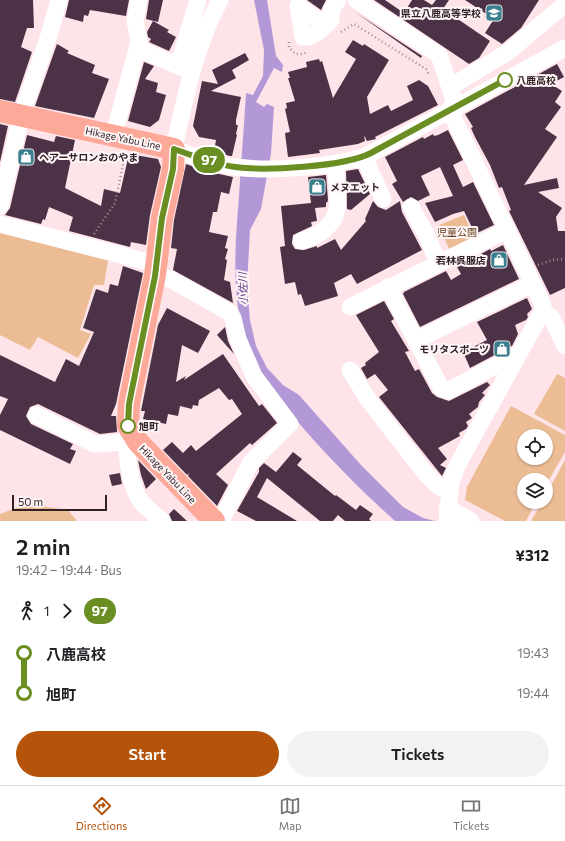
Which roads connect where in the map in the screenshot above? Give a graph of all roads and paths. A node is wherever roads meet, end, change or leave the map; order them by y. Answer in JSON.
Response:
{"nodes":[{"id":1,"x":58,"y":0,"type":"edge"},
{"id":2,"x":139,"y":0,"type":"edge"},
{"id":3,"x":198,"y":0,"type":"edge"},
{"id":4,"x":338,"y":0,"type":"edge"},
{"id":5,"x":356,"y":0,"type":"edge"},
{"id":6,"x":218,"y":1,"type":"edge"},
{"id":7,"x":565,"y":4,"type":"edge"},
{"id":8,"x":329,"y":32,"type":"joint"},
{"id":9,"x":288,"y":34,"type":"dead end"},
{"id":10,"x":137,"y":48,"type":"junction"},
{"id":11,"x":565,"y":48,"type":"edge"},
{"id":12,"x":309,"y":51,"type":"dead end"},
{"id":13,"x":187,"y":70,"type":"junction"},
{"id":14,"x":429,"y":76,"type":"dead end"},
{"id":15,"x":450,"y":87,"type":"junction"},
{"id":16,"x":450,"y":110,"type":"junction"},
{"id":17,"x":0,"y":111,"type":"edge"},
{"id":18,"x":21,"y":116,"type":"junction"},
{"id":19,"x":121,"y":138,"type":"junction"},
{"id":20,"x":174,"y":149,"type":"junction"},
{"id":21,"x":364,"y":157,"type":"junction"},
{"id":22,"x":335,"y":163,"type":"junction"},
{"id":23,"x":383,"y":199,"type":"dead end"},
{"id":24,"x":0,"y":206,"type":"edge"},
{"id":25,"x":411,"y":207,"type":"dead end"},
{"id":26,"x":0,"y":224,"type":"edge"},
{"id":27,"x":507,"y":230,"type":"junction"},
{"id":28,"x":301,"y":240,"type":"dead end"},
{"id":29,"x":88,"y":247,"type":"junction"},
{"id":30,"x":565,"y":259,"type":"edge"},
{"id":31,"x":438,"y":262,"type":"junction"},
{"id":32,"x":156,"y":270,"type":"junction"},
{"id":33,"x":529,"y":277,"type":"junction"},
{"id":34,"x":388,"y":287,"type":"junction"},
{"id":35,"x":350,"y":307,"type":"dead end"},
{"id":36,"x":542,"y":312,"type":"junction"},
{"id":37,"x":416,"y":340,"type":"junction"},
{"id":38,"x":565,"y":346,"type":"edge"},
{"id":39,"x":518,"y":354,"type":"junction"},
{"id":40,"x":350,"y":370,"type":"dead end"},
{"id":41,"x":36,"y":415,"type":"dead end"},
{"id":42,"x":127,"y":434,"type":"junction"},
{"id":43,"x":448,"y":506,"type":"edge"},
{"id":44,"x":162,"y":521,"type":"edge"},
{"id":45,"x":214,"y":521,"type":"edge"},
{"id":46,"x":221,"y":521,"type":"edge"},
{"id":47,"x":471,"y":521,"type":"edge"}],
"edges":[{"from":1,"to":18,"type":"street"},
{"from":2,"to":10,"type":"street"},
{"from":3,"to":13,"type":"street"},
{"from":4,"to":8,"type":"street"},
{"from":5,"to":15,"type":"street"},
{"from":6,"to":13,"type":"street"},
{"from":7,"to":15,"type":"street"},
{"from":8,"to":14,"type":"path"},
{"from":9,"to":12,"type":"path"},
{"from":10,"to":13,"type":"street"},
{"from":10,"to":19,"type":"street"},
{"from":11,"to":16,"type":"street"},
{"from":13,"to":20,"type":"street"},
{"from":15,"to":16,"type":"street"},
{"from":16,"to":21,"type":"street"},
{"from":16,"to":27,"type":"street"},
{"from":17,"to":18,"type":"main road","name":"Hikage Yabu Line"},
{"from":18,"to":19,"type":"main road","name":"Hikage Yabu Line"},
{"from":18,"to":24,"type":"street"},
{"from":19,"to":20,"type":"main road","name":"Hikage Yabu Line"},
{"from":19,"to":29,"type":"path"},
{"from":20,"to":22,"type":"street"},
{"from":20,"to":32,"type":"main road","name":"Hikage Yabu Line"},
{"from":21,"to":22,"type":"street"},
{"from":21,"to":23,"type":"street"},
{"from":22,"to":28,"type":"street"},
{"from":25,"to":31,"type":"street"},
{"from":26,"to":29,"type":"street"},
{"from":27,"to":31,"type":"street"},
{"from":27,"to":33,"type":"street"},
{"from":29,"to":32,"type":"street"},
{"from":30,"to":33,"type":"path"},
{"from":31,"to":34,"type":"street"},
{"from":32,"to":42,"type":"main road","name":"Hikage Yabu Line"},
{"from":32,"to":46,"type":"street"},
{"from":33,"to":36,"type":"street"},
{"from":33,"to":37,"type":"street"},
{"from":34,"to":35,"type":"street"},
{"from":34,"to":37,"type":"street"},
{"from":36,"to":38,"type":"street"},
{"from":36,"to":39,"type":"street"},
{"from":37,"to":39,"type":"street"},
{"from":39,"to":43,"type":"street"},
{"from":40,"to":43,"type":"street"},
{"from":41,"to":42,"type":"street"},
{"from":42,"to":44,"type":"street"},
{"from":42,"to":45,"type":"main road","name":"Hikage Yabu Line"},
{"from":43,"to":47,"type":"street"}]}
